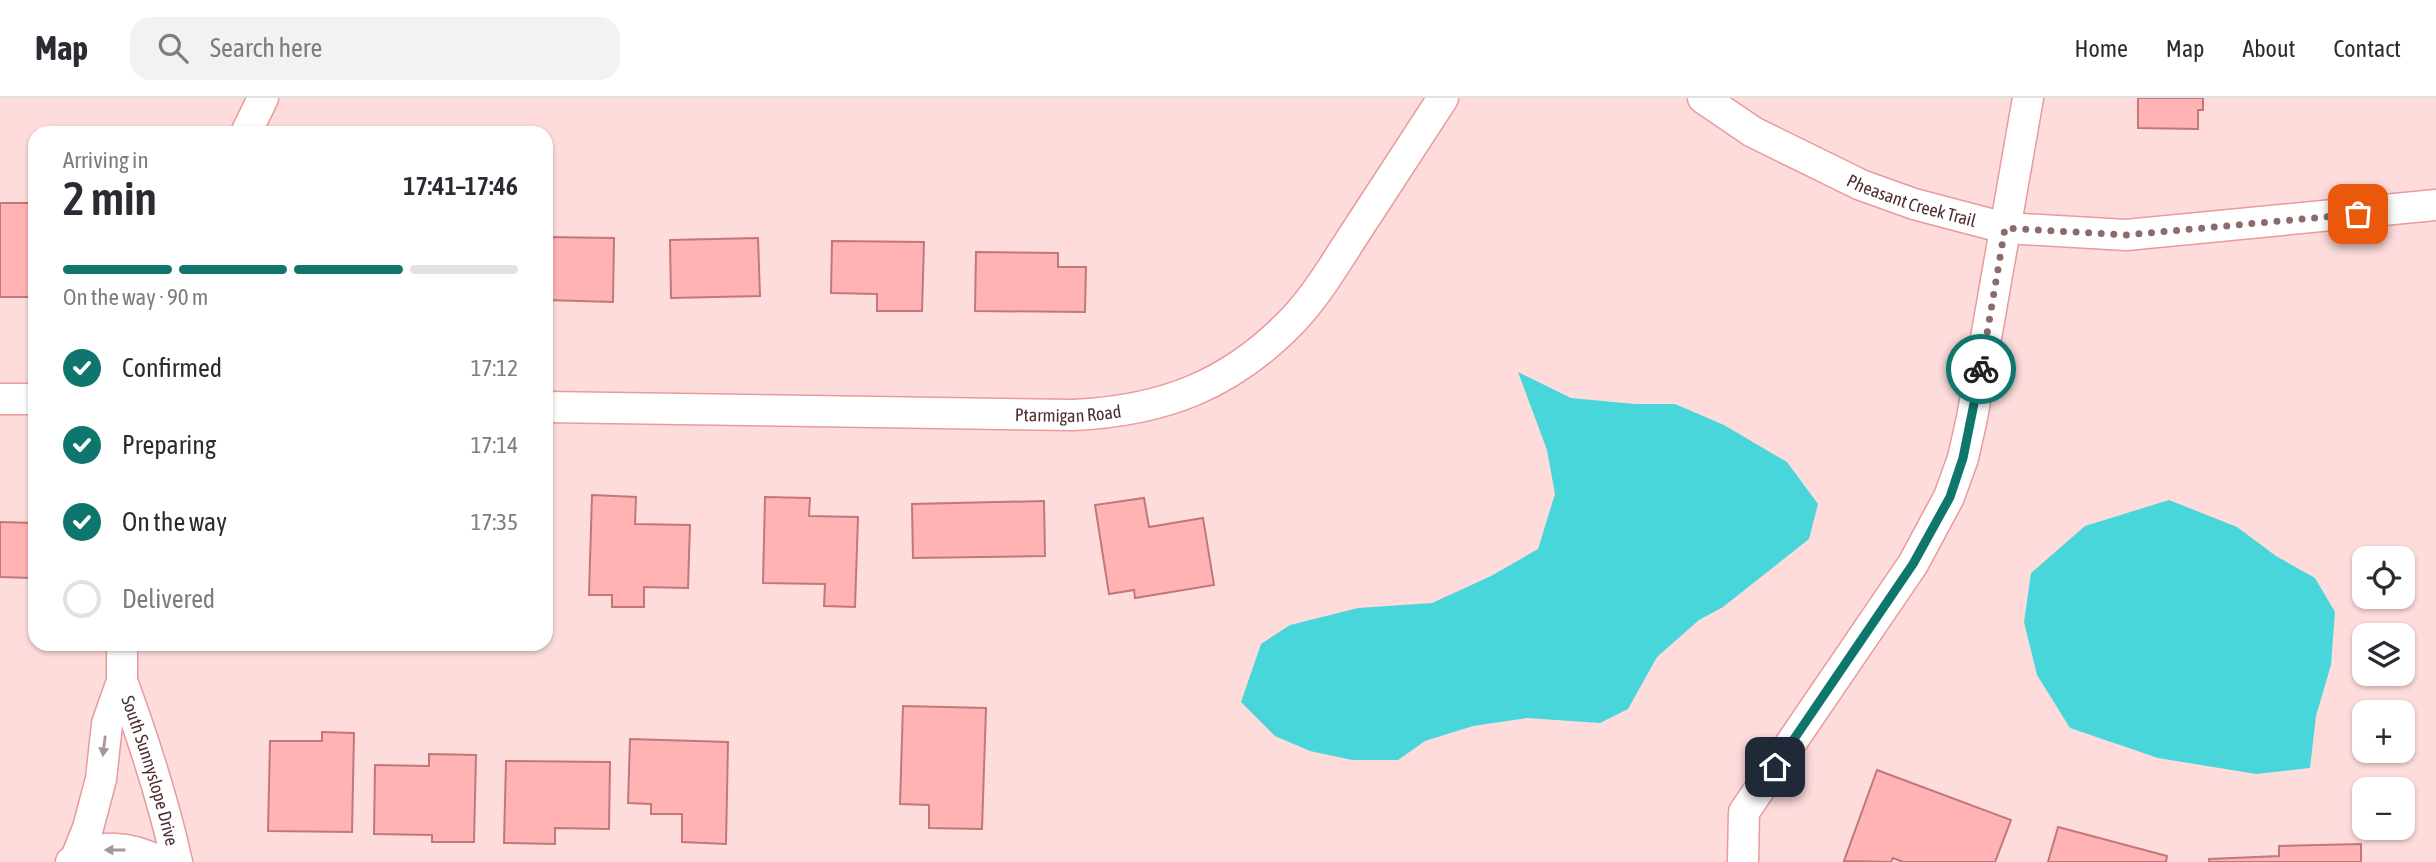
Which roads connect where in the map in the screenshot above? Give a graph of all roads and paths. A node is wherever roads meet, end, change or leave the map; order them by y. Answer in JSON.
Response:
{"nodes":[{"id":1,"x":263,"y":98,"type":"edge"},
{"id":2,"x":1443,"y":98,"type":"edge"},
{"id":3,"x":1703,"y":98,"type":"edge"},
{"id":4,"x":2028,"y":98,"type":"edge"},
{"id":5,"x":249,"y":126,"type":"edge"},
{"id":6,"x":2436,"y":205,"type":"edge"},
{"id":7,"x":2005,"y":228,"type":"junction"},
{"id":8,"x":0,"y":399,"type":"edge"},
{"id":9,"x":28,"y":399,"type":"edge"},
{"id":10,"x":553,"y":407,"type":"edge"},
{"id":11,"x":122,"y":651,"type":"edge"},
{"id":12,"x":122,"y":681,"type":"junction"},
{"id":13,"x":73,"y":860,"type":"edge"},
{"id":14,"x":160,"y":862,"type":"edge"},
{"id":15,"x":177,"y":862,"type":"edge"},
{"id":16,"x":1743,"y":862,"type":"edge"}],
"edges":[{"from":1,"to":5,"type":"street"},
{"from":2,"to":10,"type":"street","name":"Ptarmigan Road"},
{"from":3,"to":7,"type":"street","name":"Pheasant Creek Trail"},
{"from":4,"to":7,"type":"street"},
{"from":6,"to":7,"type":"street","name":"Pheasant Creek Trail"},
{"from":7,"to":16,"type":"street"},
{"from":8,"to":9,"type":"street"},
{"from":11,"to":12,"type":"street","name":"South Sunnyslope Drive"},
{"from":12,"to":13,"type":"street","name":"South Sunnyslope Drive","one_way":true},
{"from":12,"to":15,"type":"street","name":"South Sunnyslope Drive"},
{"from":14,"to":13,"type":"street","one_way":true}]}
